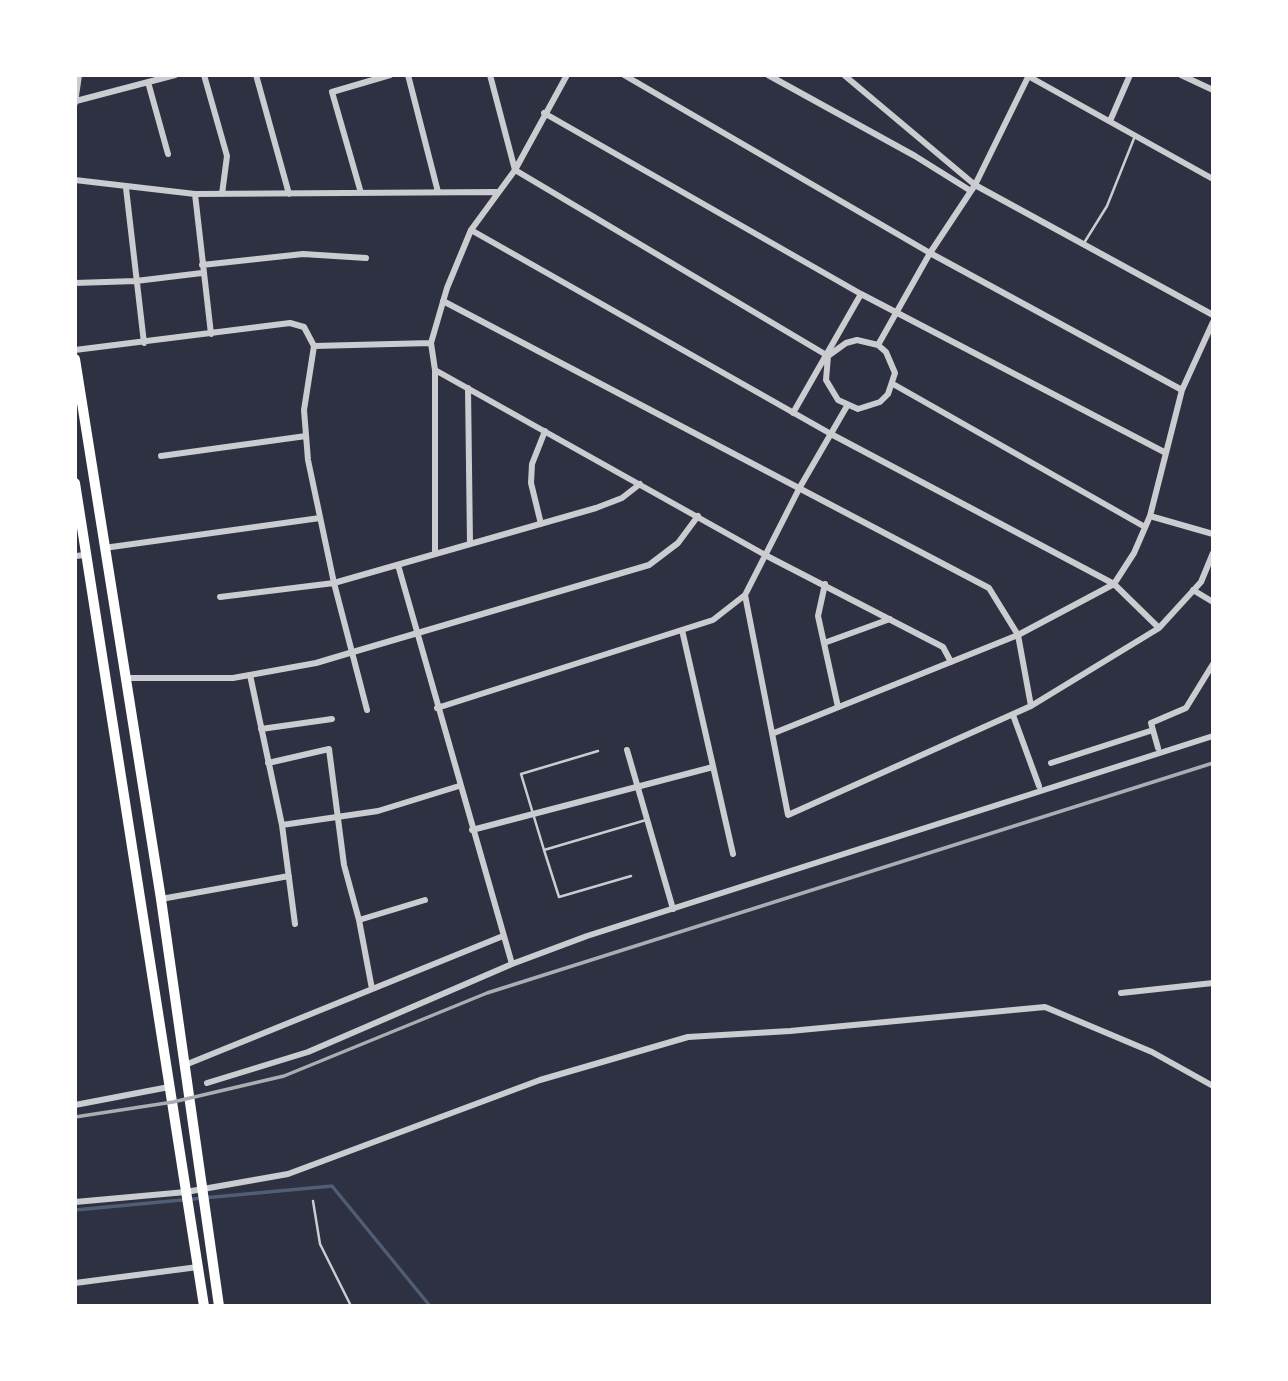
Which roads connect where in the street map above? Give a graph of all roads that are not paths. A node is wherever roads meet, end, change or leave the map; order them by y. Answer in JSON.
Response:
{"nodes":[{"id":1,"x":79,"y":75,"type":"edge"},
{"id":2,"x":175,"y":75,"type":"edge"},
{"id":3,"x":204,"y":75,"type":"edge"},
{"id":4,"x":256,"y":75,"type":"edge"},
{"id":5,"x":390,"y":75,"type":"edge"},
{"id":6,"x":408,"y":75,"type":"edge"},
{"id":7,"x":490,"y":75,"type":"edge"},
{"id":8,"x":567,"y":75,"type":"edge"},
{"id":9,"x":624,"y":75,"type":"edge"},
{"id":10,"x":768,"y":75,"type":"edge"},
{"id":11,"x":844,"y":75,"type":"edge"},
{"id":12,"x":1130,"y":75,"type":"edge"},
{"id":13,"x":1181,"y":75,"type":"edge"},
{"id":14,"x":1029,"y":76,"type":"edge"},
{"id":15,"x":148,"y":82,"type":"junction"},
{"id":16,"x":1213,"y":90,"type":"edge"},
{"id":17,"x":75,"y":102,"type":"edge"},
{"id":18,"x":544,"y":113,"type":"junction"},
{"id":19,"x":1110,"y":121,"type":"junction"},
{"id":20,"x":1135,"y":136,"type":"junction"},
{"id":21,"x":168,"y":154,"type":"dead end"},
{"id":22,"x":515,"y":170,"type":"junction"},
{"id":23,"x":1213,"y":179,"type":"edge"},
{"id":24,"x":75,"y":180,"type":"edge"},
{"id":25,"x":126,"y":188,"type":"junction"},
{"id":26,"x":973,"y":188,"type":"junction"},
{"id":27,"x":439,"y":192,"type":"junction"},
{"id":28,"x":496,"y":192,"type":"junction"},
{"id":29,"x":361,"y":193,"type":"junction"},
{"id":30,"x":195,"y":194,"type":"junction"},
{"id":31,"x":222,"y":194,"type":"junction"},
{"id":32,"x":289,"y":194,"type":"junction"},
{"id":33,"x":471,"y":230,"type":"junction"},
{"id":34,"x":1083,"y":244,"type":"junction"},
{"id":35,"x":930,"y":253,"type":"junction"},
{"id":36,"x":366,"y":258,"type":"dead end"},
{"id":37,"x":202,"y":265,"type":"junction"},
{"id":38,"x":202,"y":273,"type":"junction"},
{"id":39,"x":136,"y":281,"type":"junction"},
{"id":40,"x":75,"y":283,"type":"edge"},
{"id":41,"x":861,"y":295,"type":"junction"},
{"id":42,"x":443,"y":301,"type":"junction"},
{"id":43,"x":897,"y":314,"type":"junction"},
{"id":44,"x":1213,"y":315,"type":"edge"},
{"id":45,"x":1213,"y":322,"type":"edge"},
{"id":46,"x":211,"y":334,"type":"junction"},
{"id":47,"x":144,"y":343,"type":"junction"},
{"id":48,"x":430,"y":343,"type":"junction"},
{"id":49,"x":878,"y":345,"type":"junction"},
{"id":50,"x":314,"y":346,"type":"junction"},
{"id":51,"x":75,"y":350,"type":"edge"},
{"id":52,"x":828,"y":356,"type":"junction"},
{"id":53,"x":75,"y":359,"type":"edge"},
{"id":54,"x":435,"y":370,"type":"junction"},
{"id":55,"x":893,"y":384,"type":"junction"},
{"id":56,"x":468,"y":388,"type":"junction"},
{"id":57,"x":1182,"y":390,"type":"junction"},
{"id":58,"x":847,"y":406,"type":"junction"},
{"id":59,"x":793,"y":413,"type":"junction"},
{"id":60,"x":545,"y":430,"type":"junction"},
{"id":61,"x":831,"y":434,"type":"junction"},
{"id":62,"x":306,"y":436,"type":"junction"},
{"id":63,"x":1166,"y":453,"type":"junction"},
{"id":64,"x":161,"y":456,"type":"dead end"},
{"id":65,"x":75,"y":484,"type":"edge"},
{"id":66,"x":640,"y":484,"type":"junction"},
{"id":67,"x":800,"y":487,"type":"junction"},
{"id":68,"x":698,"y":516,"type":"junction"},
{"id":69,"x":1150,"y":516,"type":"junction"},
{"id":70,"x":320,"y":518,"type":"junction"},
{"id":71,"x":541,"y":524,"type":"junction"},
{"id":72,"x":1145,"y":527,"type":"junction"},
{"id":73,"x":1213,"y":534,"type":"edge"},
{"id":74,"x":470,"y":544,"type":"junction"},
{"id":75,"x":104,"y":548,"type":"junction"},
{"id":76,"x":1213,"y":553,"type":"edge"},
{"id":77,"x":435,"y":554,"type":"junction"},
{"id":78,"x":81,"y":556,"type":"edge"},
{"id":79,"x":767,"y":556,"type":"junction"},
{"id":80,"x":398,"y":565,"type":"junction"},
{"id":81,"x":334,"y":583,"type":"junction"},
{"id":82,"x":825,"y":584,"type":"junction"},
{"id":83,"x":1114,"y":584,"type":"junction"},
{"id":84,"x":1194,"y":590,"type":"junction"},
{"id":85,"x":745,"y":595,"type":"junction"},
{"id":86,"x":220,"y":597,"type":"dead end"},
{"id":87,"x":1213,"y":602,"type":"edge"},
{"id":88,"x":890,"y":619,"type":"junction"},
{"id":89,"x":1159,"y":628,"type":"junction"},
{"id":90,"x":682,"y":630,"type":"junction"},
{"id":91,"x":417,"y":633,"type":"junction"},
{"id":92,"x":1018,"y":635,"type":"junction"},
{"id":93,"x":824,"y":643,"type":"junction"},
{"id":94,"x":353,"y":652,"type":"junction"},
{"id":95,"x":951,"y":662,"type":"junction"},
{"id":96,"x":1213,"y":664,"type":"edge"},
{"id":97,"x":250,"y":675,"type":"junction"},
{"id":98,"x":125,"y":677,"type":"junction"},
{"id":99,"x":1031,"y":706,"type":"junction"},
{"id":100,"x":838,"y":707,"type":"junction"},
{"id":101,"x":437,"y":708,"type":"junction"},
{"id":102,"x":368,"y":710,"type":"dead end"},
{"id":103,"x":1013,"y":715,"type":"junction"},
{"id":104,"x":332,"y":719,"type":"dead end"},
{"id":105,"x":261,"y":729,"type":"junction"},
{"id":106,"x":1153,"y":730,"type":"junction"},
{"id":107,"x":133,"y":732,"type":"junction"},
{"id":108,"x":774,"y":733,"type":"junction"},
{"id":109,"x":114,"y":736,"type":"junction"},
{"id":110,"x":1213,"y":736,"type":"edge"},
{"id":111,"x":1158,"y":748,"type":"dead end"},
{"id":112,"x":627,"y":750,"type":"dead end"},
{"id":113,"x":598,"y":751,"type":"dead end"},
{"id":114,"x":268,"y":763,"type":"junction"},
{"id":115,"x":1051,"y":763,"type":"dead end"},
{"id":116,"x":713,"y":767,"type":"junction"},
{"id":117,"x":459,"y":786,"type":"junction"},
{"id":118,"x":1039,"y":786,"type":"dead end"},
{"id":119,"x":637,"y":787,"type":"junction"},
{"id":120,"x":533,"y":814,"type":"junction"},
{"id":121,"x":336,"y":817,"type":"junction"},
{"id":122,"x":646,"y":820,"type":"junction"},
{"id":123,"x":282,"y":825,"type":"junction"},
{"id":124,"x":472,"y":830,"type":"junction"},
{"id":125,"x":544,"y":850,"type":"junction"},
{"id":126,"x":733,"y":854,"type":"dead end"},
{"id":127,"x":289,"y":876,"type":"junction"},
{"id":128,"x":631,"y":876,"type":"dead end"},
{"id":129,"x":160,"y":899,"type":"junction"},
{"id":130,"x":425,"y":900,"type":"dead end"},
{"id":131,"x":673,"y":909,"type":"junction"},
{"id":132,"x":359,"y":920,"type":"junction"},
{"id":133,"x":295,"y":924,"type":"dead end"},
{"id":134,"x":503,"y":936,"type":"junction"},
{"id":135,"x":512,"y":964,"type":"junction"},
{"id":136,"x":1213,"y":983,"type":"edge"},
{"id":137,"x":372,"y":989,"type":"junction"},
{"id":138,"x":1121,"y":993,"type":"dead end"},
{"id":139,"x":186,"y":1065,"type":"junction"},
{"id":140,"x":207,"y":1083,"type":"dead end"},
{"id":141,"x":1213,"y":1086,"type":"edge"},
{"id":142,"x":169,"y":1087,"type":"junction"},
{"id":143,"x":75,"y":1105,"type":"edge"},
{"id":144,"x":201,"y":1188,"type":"junction"},
{"id":145,"x":186,"y":1192,"type":"junction"},
{"id":146,"x":313,"y":1201,"type":"dead end"},
{"id":147,"x":75,"y":1202,"type":"edge"},
{"id":148,"x":198,"y":1267,"type":"junction"},
{"id":149,"x":75,"y":1283,"type":"edge"},
{"id":150,"x":204,"y":1306,"type":"edge"},
{"id":151,"x":219,"y":1306,"type":"edge"},
{"id":152,"x":351,"y":1306,"type":"edge"}],
"edges":[{"from":1,"to":17,"type":"street"},
{"from":2,"to":15,"type":"street"},
{"from":3,"to":31,"type":"street"},
{"from":4,"to":32,"type":"street"},
{"from":5,"to":29,"type":"street"},
{"from":6,"to":27,"type":"street"},
{"from":7,"to":22,"type":"street"},
{"from":8,"to":18,"type":"street"},
{"from":9,"to":35,"type":"street"},
{"from":10,"to":26,"type":"street"},
{"from":11,"to":26,"type":"street"},
{"from":12,"to":19,"type":"street"},
{"from":13,"to":16,"type":"street"},
{"from":14,"to":19,"type":"street"},
{"from":14,"to":26,"type":"street"},
{"from":15,"to":17,"type":"street"},
{"from":15,"to":21,"type":"street"},
{"from":18,"to":22,"type":"street"},
{"from":18,"to":41,"type":"street"},
{"from":19,"to":20,"type":"street"},
{"from":20,"to":23,"type":"street"},
{"from":20,"to":34,"type":"lane"},
{"from":22,"to":28,"type":"street"},
{"from":22,"to":52,"type":"street"},
{"from":24,"to":25,"type":"street"},
{"from":25,"to":30,"type":"street"},
{"from":25,"to":39,"type":"street"},
{"from":26,"to":34,"type":"street"},
{"from":26,"to":35,"type":"street"},
{"from":27,"to":28,"type":"street"},
{"from":27,"to":29,"type":"street"},
{"from":28,"to":33,"type":"street"},
{"from":29,"to":32,"type":"street"},
{"from":30,"to":31,"type":"street"},
{"from":30,"to":37,"type":"street"},
{"from":31,"to":32,"type":"street"},
{"from":33,"to":42,"type":"street"},
{"from":33,"to":59,"type":"street"},
{"from":34,"to":44,"type":"street"},
{"from":35,"to":43,"type":"street"},
{"from":35,"to":57,"type":"street"},
{"from":36,"to":37,"type":"street"},
{"from":37,"to":38,"type":"street"},
{"from":38,"to":39,"type":"street"},
{"from":38,"to":46,"type":"street"},
{"from":39,"to":40,"type":"street"},
{"from":39,"to":47,"type":"street"},
{"from":41,"to":43,"type":"street"},
{"from":41,"to":52,"type":"street"},
{"from":42,"to":48,"type":"street"},
{"from":42,"to":67,"type":"street"},
{"from":43,"to":49,"type":"street"},
{"from":43,"to":63,"type":"street"},
{"from":45,"to":57,"type":"street"},
{"from":46,"to":47,"type":"street"},
{"from":46,"to":50,"type":"street"},
{"from":47,"to":51,"type":"street"},
{"from":48,"to":50,"type":"street"},
{"from":48,"to":54,"type":"street"},
{"from":49,"to":52,"type":"street"},
{"from":49,"to":55,"type":"street"},
{"from":50,"to":62,"type":"street"},
{"from":52,"to":58,"type":"street"},
{"from":52,"to":59,"type":"street"},
{"from":53,"to":75,"type":"main road"},
{"from":54,"to":56,"type":"street"},
{"from":54,"to":77,"type":"street"},
{"from":55,"to":58,"type":"street"},
{"from":55,"to":72,"type":"street"},
{"from":56,"to":60,"type":"street"},
{"from":56,"to":74,"type":"street"},
{"from":57,"to":63,"type":"street"},
{"from":58,"to":61,"type":"street"},
{"from":59,"to":61,"type":"street"},
{"from":60,"to":66,"type":"street"},
{"from":60,"to":71,"type":"street"},
{"from":61,"to":67,"type":"street"},
{"from":61,"to":83,"type":"street"},
{"from":62,"to":64,"type":"street"},
{"from":62,"to":70,"type":"street"},
{"from":63,"to":69,"type":"street"},
{"from":65,"to":78,"type":"main road"},
{"from":66,"to":68,"type":"street"},
{"from":66,"to":71,"type":"street"},
{"from":67,"to":79,"type":"street"},
{"from":67,"to":92,"type":"street"},
{"from":68,"to":79,"type":"street"},
{"from":68,"to":91,"type":"street"},
{"from":69,"to":72,"type":"street"},
{"from":69,"to":73,"type":"street"},
{"from":70,"to":75,"type":"street"},
{"from":70,"to":81,"type":"street"},
{"from":71,"to":74,"type":"street"},
{"from":72,"to":83,"type":"street"},
{"from":74,"to":77,"type":"street"},
{"from":75,"to":98,"type":"main road"},
{"from":76,"to":84,"type":"street"},
{"from":77,"to":80,"type":"street"},
{"from":78,"to":109,"type":"main road"},
{"from":79,"to":82,"type":"street"},
{"from":79,"to":85,"type":"street"},
{"from":80,"to":81,"type":"street"},
{"from":80,"to":91,"type":"street"},
{"from":81,"to":86,"type":"street"},
{"from":81,"to":94,"type":"street"},
{"from":82,"to":88,"type":"street"},
{"from":82,"to":93,"type":"street"},
{"from":83,"to":89,"type":"street"},
{"from":83,"to":92,"type":"street"},
{"from":84,"to":87,"type":"street"},
{"from":84,"to":89,"type":"street"},
{"from":85,"to":90,"type":"street"},
{"from":85,"to":108,"type":"street"},
{"from":88,"to":93,"type":"street"},
{"from":88,"to":95,"type":"street"},
{"from":89,"to":99,"type":"street"},
{"from":90,"to":101,"type":"street"},
{"from":90,"to":116,"type":"street"},
{"from":91,"to":94,"type":"street"},
{"from":91,"to":101,"type":"street"},
{"from":92,"to":95,"type":"street"},
{"from":92,"to":99,"type":"street"},
{"from":93,"to":100,"type":"street"},
{"from":94,"to":97,"type":"street"},
{"from":94,"to":102,"type":"street"},
{"from":95,"to":100,"type":"street"},
{"from":96,"to":106,"type":"street"},
{"from":97,"to":98,"type":"street"},
{"from":97,"to":105,"type":"street"},
{"from":98,"to":107,"type":"main road"},
{"from":99,"to":103,"type":"street"},
{"from":100,"to":108,"type":"street"},
{"from":101,"to":117,"type":"street"},
{"from":103,"to":108,"type":"street"},
{"from":103,"to":118,"type":"street"},
{"from":104,"to":105,"type":"street"},
{"from":105,"to":114,"type":"street"},
{"from":106,"to":111,"type":"street"},
{"from":106,"to":115,"type":"street"},
{"from":107,"to":109,"type":"main road"},
{"from":107,"to":129,"type":"main road"},
{"from":109,"to":142,"type":"main road"},
{"from":110,"to":131,"type":"street"},
{"from":112,"to":119,"type":"street"},
{"from":113,"to":120,"type":"lane"},
{"from":114,"to":121,"type":"street"},
{"from":114,"to":123,"type":"street"},
{"from":116,"to":119,"type":"street"},
{"from":116,"to":126,"type":"street"},
{"from":117,"to":121,"type":"street"},
{"from":117,"to":124,"type":"street"},
{"from":119,"to":120,"type":"street"},
{"from":119,"to":122,"type":"street"},
{"from":120,"to":124,"type":"street"},
{"from":120,"to":125,"type":"lane"},
{"from":121,"to":123,"type":"street"},
{"from":121,"to":132,"type":"street"},
{"from":122,"to":125,"type":"lane"},
{"from":122,"to":131,"type":"street"},
{"from":123,"to":127,"type":"street"},
{"from":124,"to":134,"type":"street"},
{"from":125,"to":128,"type":"lane"},
{"from":127,"to":129,"type":"street"},
{"from":127,"to":133,"type":"street"},
{"from":129,"to":139,"type":"main road"},
{"from":130,"to":132,"type":"street"},
{"from":131,"to":135,"type":"street"},
{"from":132,"to":137,"type":"street"},
{"from":134,"to":135,"type":"street"},
{"from":134,"to":137,"type":"street"},
{"from":135,"to":140,"type":"street"},
{"from":136,"to":138,"type":"street"},
{"from":137,"to":139,"type":"street"},
{"from":139,"to":144,"type":"main road"},
{"from":141,"to":144,"type":"street"},
{"from":142,"to":143,"type":"street"},
{"from":142,"to":145,"type":"main road"},
{"from":144,"to":145,"type":"street"},
{"from":144,"to":151,"type":"main road"},
{"from":145,"to":147,"type":"street"},
{"from":145,"to":148,"type":"main road"},
{"from":146,"to":152,"type":"lane"},
{"from":148,"to":149,"type":"street"},
{"from":148,"to":150,"type":"main road"}]}
